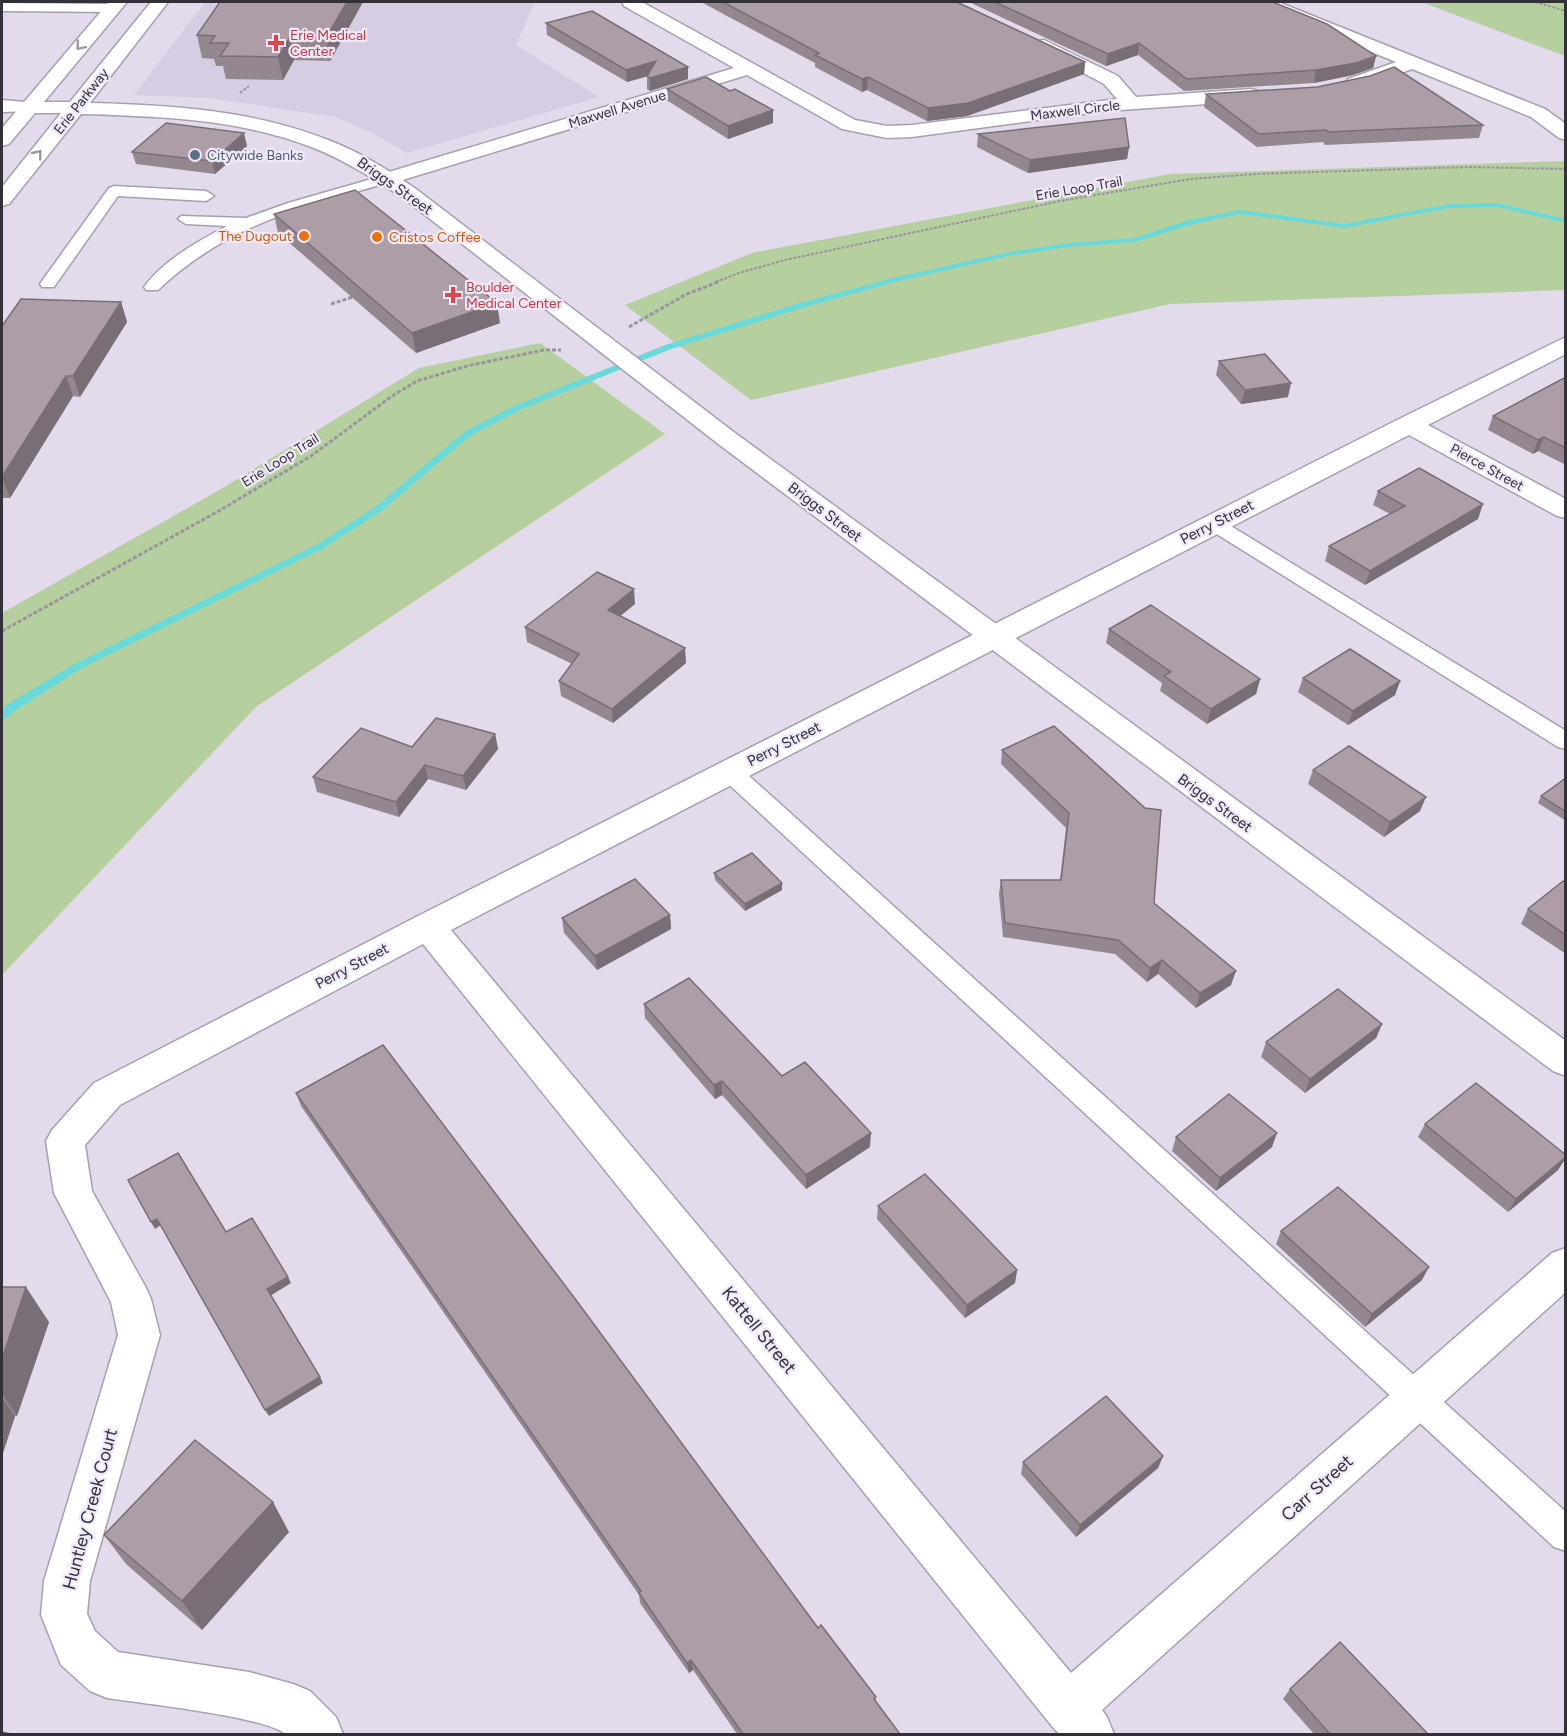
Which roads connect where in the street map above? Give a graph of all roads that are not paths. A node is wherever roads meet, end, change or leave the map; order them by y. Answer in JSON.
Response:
{"nodes":[{"id":1,"x":160,"y":2,"type":"edge"},
{"id":2,"x":630,"y":2,"type":"edge"},
{"id":3,"x":1264,"y":2,"type":"edge"},
{"id":4,"x":3,"y":4,"type":"edge"},
{"id":5,"x":115,"y":5,"type":"edge"},
{"id":6,"x":1026,"y":37,"type":"edge"},
{"id":7,"x":1413,"y":62,"type":"junction"},
{"id":8,"x":749,"y":69,"type":"junction"},
{"id":9,"x":1336,"y":87,"type":"edge"},
{"id":10,"x":1268,"y":94,"type":"edge"},
{"id":11,"x":1131,"y":103,"type":"junction"},
{"id":12,"x":2,"y":106,"type":"edge"},
{"id":13,"x":30,"y":107,"type":"junction"},
{"id":14,"x":75,"y":108,"type":"junction"},
{"id":15,"x":1566,"y":134,"type":"edge"},
{"id":16,"x":2,"y":140,"type":"edge"},
{"id":17,"x":389,"y":178,"type":"junction"},
{"id":18,"x":2,"y":200,"type":"edge"},
{"id":19,"x":248,"y":222,"type":"junction"},
{"id":20,"x":48,"y":284,"type":"dead end"},
{"id":21,"x":152,"y":287,"type":"dead end"},
{"id":22,"x":1566,"y":344,"type":"edge"},
{"id":23,"x":1408,"y":424,"type":"junction"},
{"id":24,"x":1566,"y":510,"type":"edge"},
{"id":25,"x":1214,"y":524,"type":"junction"},
{"id":26,"x":995,"y":637,"type":"junction"},
{"id":27,"x":1566,"y":742,"type":"edge"},
{"id":28,"x":730,"y":772,"type":"junction"},
{"id":29,"x":428,"y":926,"type":"junction"},
{"id":30,"x":1566,"y":1061,"type":"edge"},
{"id":31,"x":73,"y":1193,"type":"joint"},
{"id":32,"x":1566,"y":1266,"type":"edge"},
{"id":33,"x":1418,"y":1398,"type":"junction"},
{"id":34,"x":1566,"y":1534,"type":"edge"},
{"id":35,"x":1079,"y":1721,"type":"edge"},
{"id":36,"x":319,"y":1734,"type":"edge"}],
"edges":[{"from":1,"to":14,"type":"street","name":"Erie Parkway"},
{"from":2,"to":8,"type":"street"},
{"from":3,"to":7,"type":"street"},
{"from":4,"to":5,"type":"lane"},
{"from":5,"to":13,"type":"street","one_way":true},
{"from":6,"to":11,"type":"street"},
{"from":7,"to":9,"type":"street"},
{"from":7,"to":15,"type":"street"},
{"from":8,"to":11,"type":"street","name":"Maxwell Circle"},
{"from":8,"to":17,"type":"street","name":"Maxwell Avenue"},
{"from":10,"to":11,"type":"street","name":"Maxwell Circle"},
{"from":12,"to":13,"type":"street","name":"Briggs Street"},
{"from":13,"to":14,"type":"street","name":"Briggs Street"},
{"from":13,"to":16,"type":"street"},
{"from":14,"to":17,"type":"street","name":"Briggs Street"},
{"from":18,"to":14,"type":"street","name":"Erie Parkway","one_way":true},
{"from":17,"to":19,"type":"lane"},
{"from":17,"to":26,"type":"street","name":"Briggs Street"},
{"from":19,"to":20,"type":"lane"},
{"from":19,"to":21,"type":"lane"},
{"from":22,"to":23,"type":"street","name":"Perry Street"},
{"from":23,"to":24,"type":"street","name":"Pierce Street"},
{"from":23,"to":25,"type":"street","name":"Perry Street"},
{"from":25,"to":26,"type":"street","name":"Perry Street"},
{"from":25,"to":27,"type":"lane"},
{"from":26,"to":28,"type":"street","name":"Perry Street"},
{"from":26,"to":30,"type":"street","name":"Briggs Street"},
{"from":28,"to":29,"type":"street","name":"Perry Street"},
{"from":28,"to":33,"type":"lane"},
{"from":29,"to":31,"type":"street","name":"Perry Street"},
{"from":29,"to":35,"type":"street","name":"Kattell Street"},
{"from":31,"to":36,"type":"street","name":"Huntley Creek Court"},
{"from":32,"to":33,"type":"street","name":"Carr Street"},
{"from":33,"to":34,"type":"lane"},
{"from":33,"to":35,"type":"street","name":"Carr Street"}]}
